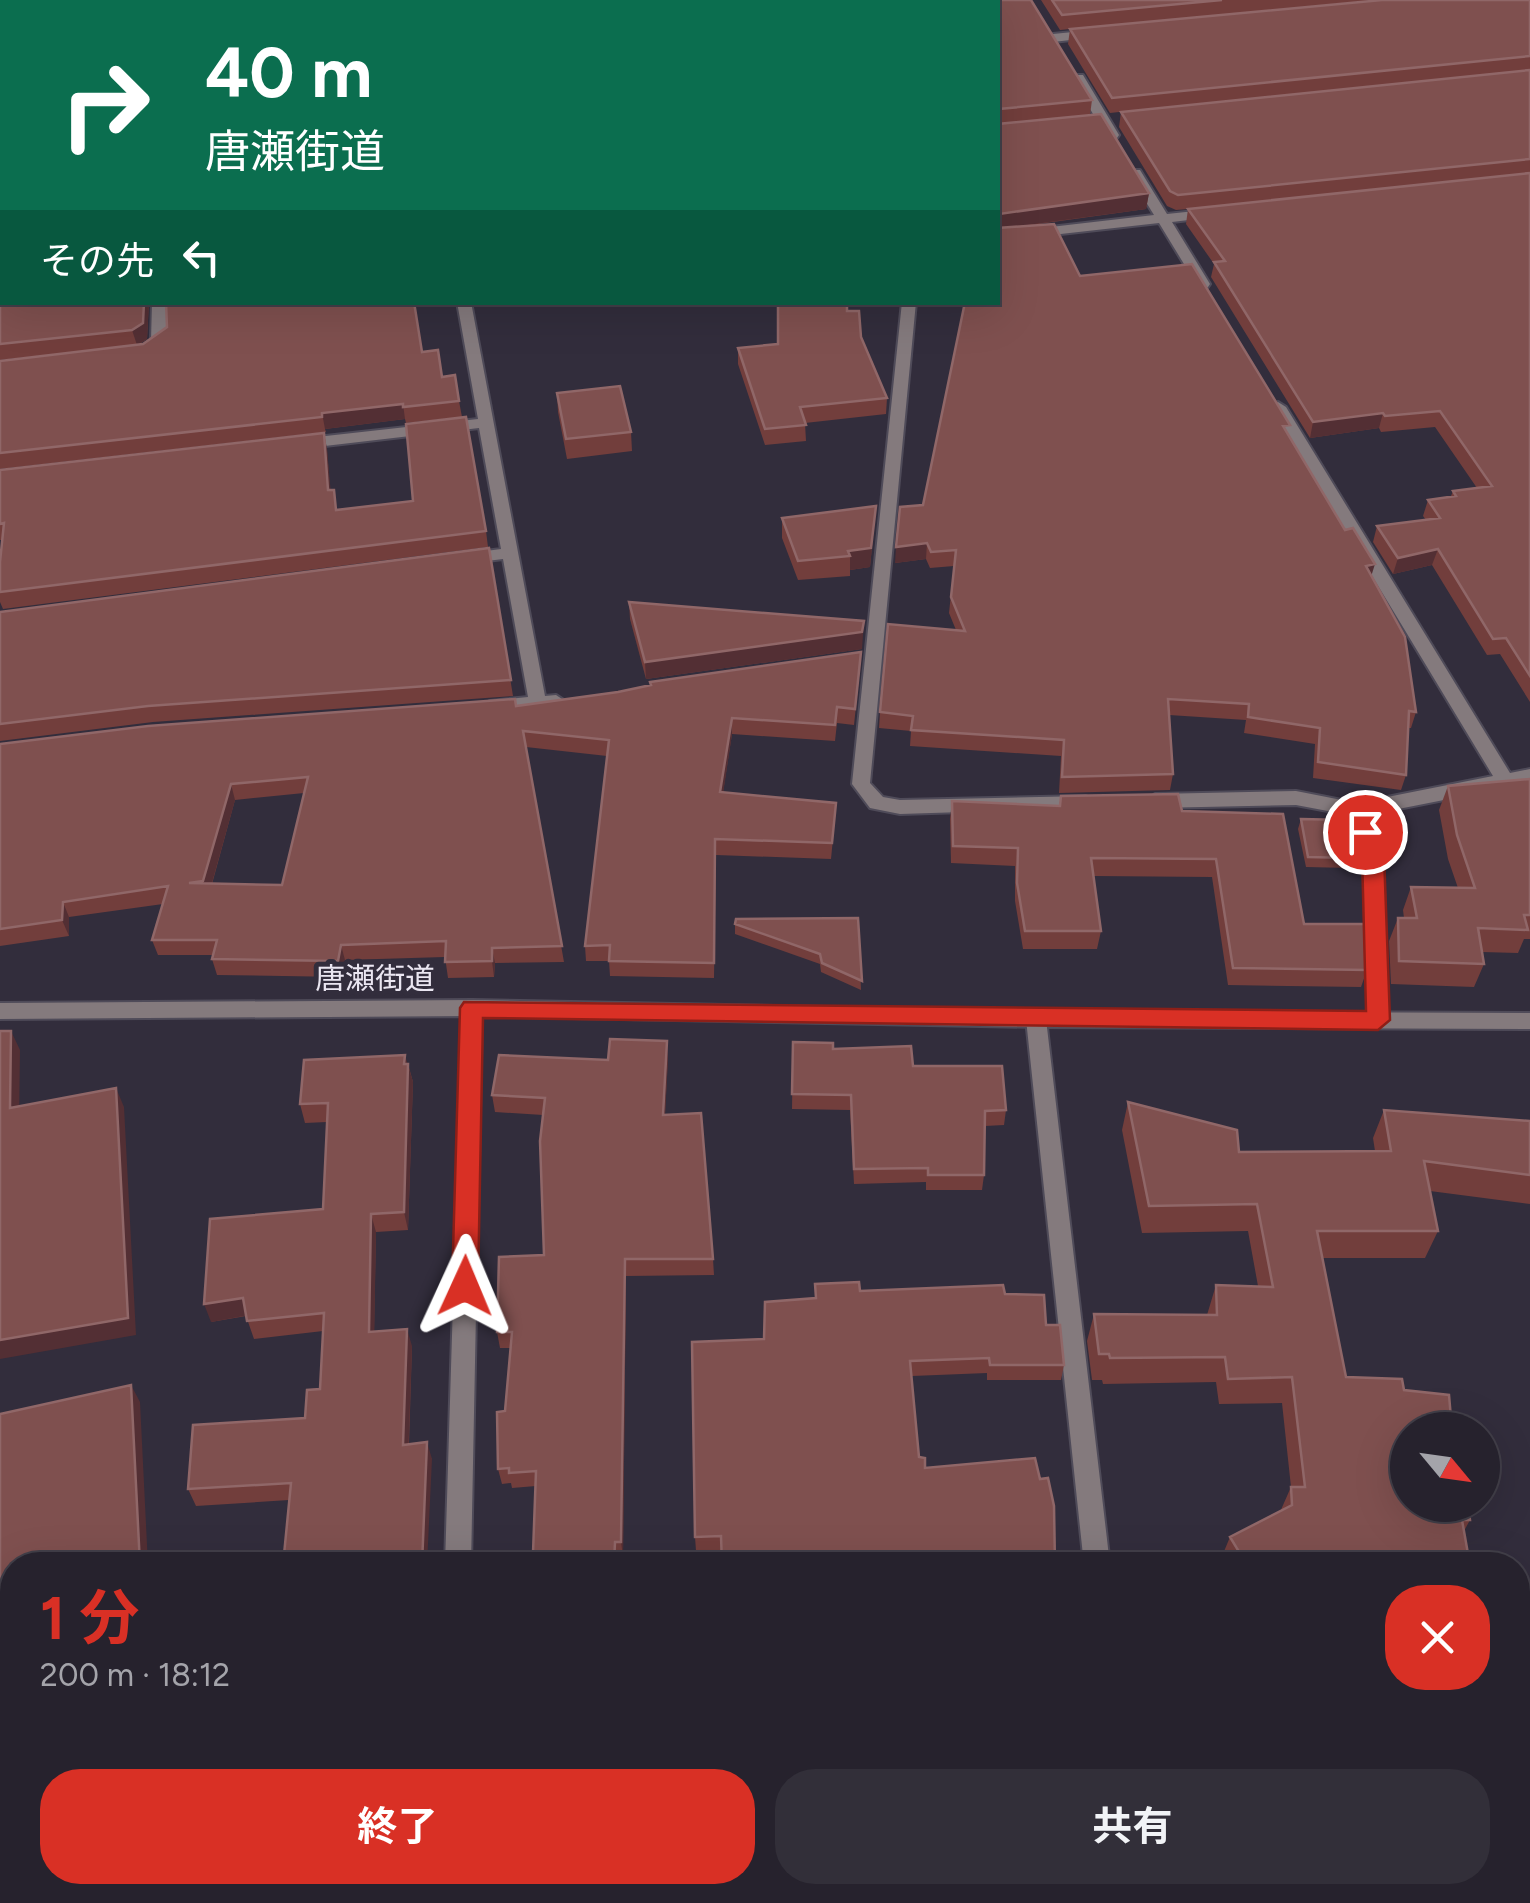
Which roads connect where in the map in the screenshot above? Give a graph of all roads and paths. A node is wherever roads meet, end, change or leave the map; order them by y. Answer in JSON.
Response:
{"nodes":[{"id":1,"x":1110,"y":32,"type":"edge"},
{"id":2,"x":1064,"y":54,"type":"edge"},
{"id":3,"x":1074,"y":71,"type":"edge"},
{"id":4,"x":1123,"y":120,"type":"edge"},
{"id":5,"x":1104,"y":122,"type":"junction"},
{"id":6,"x":1086,"y":123,"type":"edge"},
{"id":7,"x":1240,"y":210,"type":"edge"},
{"id":8,"x":1162,"y":218,"type":"junction"},
{"id":9,"x":1000,"y":236,"type":"edge"},
{"id":10,"x":1214,"y":303,"type":"edge"},
{"id":11,"x":159,"y":305,"type":"edge"},
{"id":12,"x":465,"y":305,"type":"edge"},
{"id":13,"x":909,"y":305,"type":"edge"},
{"id":14,"x":124,"y":354,"type":"edge"},
{"id":15,"x":1266,"y":388,"type":"edge"},
{"id":16,"x":486,"y":423,"type":"junction"},
{"id":17,"x":272,"y":447,"type":"edge"},
{"id":18,"x":511,"y":553,"type":"junction"},
{"id":19,"x":452,"y":561,"type":"edge"},
{"id":20,"x":578,"y":698,"type":"edge"},
{"id":21,"x":538,"y":704,"type":"junction"},
{"id":22,"x":461,"y":709,"type":"edge"},
{"id":23,"x":1530,"y":776,"type":"edge"},
{"id":24,"x":1505,"y":780,"type":"junction"},
{"id":25,"x":1098,"y":802,"type":"edge"},
{"id":26,"x":1138,"y":802,"type":"edge"},
{"id":27,"x":1357,"y":810,"type":"junction"},
{"id":28,"x":472,"y":1008,"type":"junction"},
{"id":29,"x":0,"y":1011,"type":"edge"},
{"id":30,"x":1036,"y":1019,"type":"junction"},
{"id":31,"x":1378,"y":1020,"type":"junction"},
{"id":32,"x":1530,"y":1021,"type":"edge"},
{"id":33,"x":458,"y":1552,"type":"edge"},
{"id":34,"x":1095,"y":1552,"type":"edge"}],
"edges":[{"from":1,"to":2,"type":"street"},
{"from":3,"to":5,"type":"street"},
{"from":4,"to":5,"type":"street"},
{"from":5,"to":6,"type":"street"},
{"from":5,"to":8,"type":"street"},
{"from":7,"to":8,"type":"street"},
{"from":8,"to":9,"type":"street"},
{"from":8,"to":10,"type":"street"},
{"from":11,"to":14,"type":"street"},
{"from":12,"to":16,"type":"street"},
{"from":13,"to":25,"type":"street"},
{"from":15,"to":24,"type":"street"},
{"from":16,"to":17,"type":"street"},
{"from":16,"to":18,"type":"street"},
{"from":18,"to":19,"type":"street"},
{"from":18,"to":21,"type":"street"},
{"from":20,"to":21,"type":"street"},
{"from":21,"to":22,"type":"street"},
{"from":23,"to":24,"type":"street"},
{"from":24,"to":27,"type":"street"},
{"from":26,"to":27,"type":"street"},
{"from":27,"to":31,"type":"street"},
{"from":28,"to":29,"type":"street","name":"唐瀬街道"},
{"from":28,"to":30,"type":"street","name":"唐瀬街道"},
{"from":28,"to":33,"type":"street"},
{"from":30,"to":31,"type":"street","name":"唐瀬街道"},
{"from":30,"to":34,"type":"street"},
{"from":31,"to":32,"type":"street","name":"唐瀬街道"}]}
